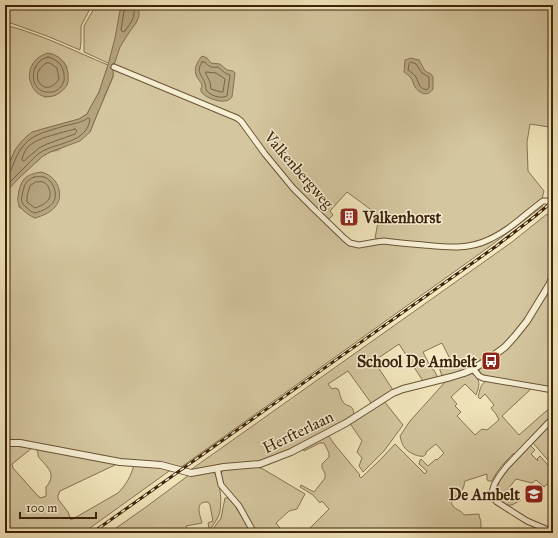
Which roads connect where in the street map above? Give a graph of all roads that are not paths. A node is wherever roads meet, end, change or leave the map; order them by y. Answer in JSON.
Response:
{"nodes":[{"id":1,"x":114,"y":67,"type":"dead end"},
{"id":2,"x":553,"y":207,"type":"edge"},
{"id":3,"x":553,"y":276,"type":"edge"},
{"id":4,"x":473,"y":369,"type":"junction"},
{"id":5,"x":553,"y":390,"type":"edge"},
{"id":6,"x":553,"y":418,"type":"edge"},
{"id":7,"x":5,"y":443,"type":"edge"},
{"id":8,"x":217,"y":468,"type":"junction"},
{"id":9,"x":553,"y":532,"type":"edge"},
{"id":10,"x":254,"y":533,"type":"edge"}],
"edges":[{"from":1,"to":2,"type":"street","name":"Valkenbergweg"},
{"from":3,"to":4,"type":"street","name":"Herfterlaan"},
{"from":4,"to":5,"type":"street"},
{"from":4,"to":8,"type":"street","name":"Herfterlaan"},
{"from":6,"to":9,"type":"street"},
{"from":7,"to":8,"type":"street","name":"Herfterlaan"},
{"from":8,"to":10,"type":"street"}]}
